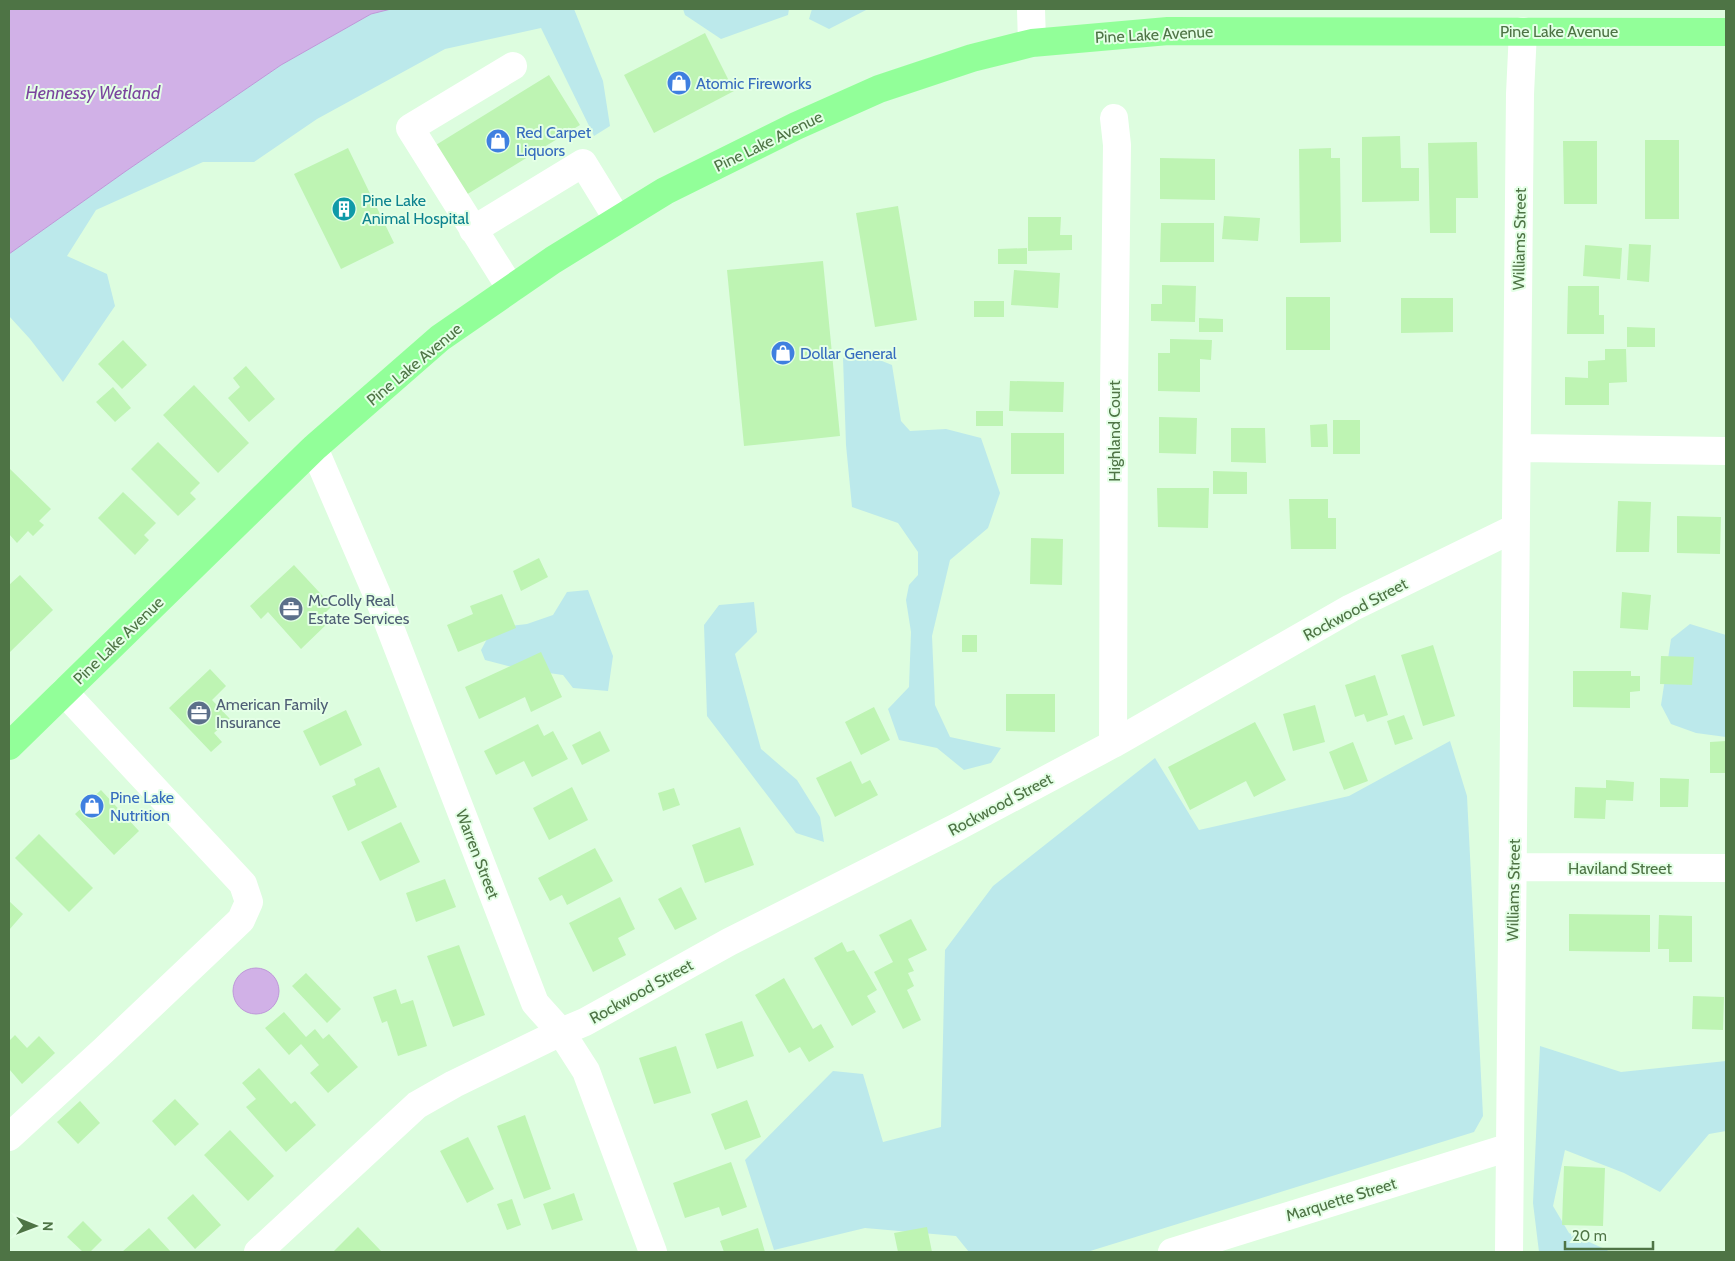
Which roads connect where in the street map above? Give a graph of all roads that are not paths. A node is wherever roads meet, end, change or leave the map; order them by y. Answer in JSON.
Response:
{"nodes":[{"id":1,"x":1031,"y":9,"type":"edge"},
{"id":2,"x":1523,"y":31,"type":"junction"},
{"id":3,"x":1726,"y":32,"type":"edge"},
{"id":4,"x":1032,"y":42,"type":"junction"},
{"id":5,"x":513,"y":66,"type":"dead end"},
{"id":6,"x":1114,"y":118,"type":"dead end"},
{"id":7,"x":618,"y":220,"type":"junction"},
{"id":8,"x":473,"y":230,"type":"junction"},
{"id":9,"x":511,"y":289,"type":"junction"},
{"id":10,"x":314,"y":448,"type":"junction"},
{"id":11,"x":1517,"y":448,"type":"junction"},
{"id":12,"x":1726,"y":451,"type":"edge"},
{"id":13,"x":1515,"y":528,"type":"junction"},
{"id":14,"x":64,"y":692,"type":"junction"},
{"id":15,"x":1113,"y":744,"type":"junction"},
{"id":16,"x":9,"y":746,"type":"edge"},
{"id":17,"x":1514,"y":867,"type":"junction"},
{"id":18,"x":1726,"y":868,"type":"edge"},
{"id":19,"x":561,"y":1032,"type":"junction"},
{"id":20,"x":9,"y":1137,"type":"edge"},
{"id":21,"x":1510,"y":1147,"type":"junction"},
{"id":22,"x":274,"y":1248,"type":"edge"},
{"id":23,"x":653,"y":1252,"type":"edge"},
{"id":24,"x":1172,"y":1252,"type":"edge"},
{"id":25,"x":1509,"y":1252,"type":"edge"}],
"edges":[{"from":1,"to":4,"type":"street"},
{"from":2,"to":3,"type":"main road","name":"Pine Lake Avenue"},
{"from":2,"to":4,"type":"main road","name":"Pine Lake Avenue"},
{"from":2,"to":11,"type":"street","name":"Williams Street"},
{"from":4,"to":7,"type":"main road","name":"Pine Lake Avenue"},
{"from":5,"to":8,"type":"street"},
{"from":6,"to":15,"type":"street","name":"Highland Court"},
{"from":7,"to":8,"type":"street"},
{"from":7,"to":9,"type":"main road","name":"Pine Lake Avenue"},
{"from":8,"to":9,"type":"street"},
{"from":9,"to":10,"type":"main road","name":"Pine Lake Avenue"},
{"from":10,"to":14,"type":"main road","name":"Pine Lake Avenue"},
{"from":10,"to":19,"type":"street","name":"Warren Street"},
{"from":11,"to":12,"type":"street"},
{"from":11,"to":13,"type":"street"},
{"from":13,"to":15,"type":"street","name":"Rockwood Street"},
{"from":13,"to":17,"type":"street","name":"Williams Street"},
{"from":14,"to":16,"type":"main road","name":"Pine Lake Avenue"},
{"from":14,"to":20,"type":"street"},
{"from":15,"to":19,"type":"street","name":"Rockwood Street"},
{"from":17,"to":18,"type":"street","name":"Haviland Street"},
{"from":17,"to":21,"type":"street","name":"Williams Street"},
{"from":19,"to":22,"type":"street","name":"Rockwood Street"},
{"from":19,"to":23,"type":"street","name":"Warren Street"},
{"from":21,"to":24,"type":"street","name":"Marquette Street"},
{"from":21,"to":25,"type":"street","name":"Williams Street"}]}
